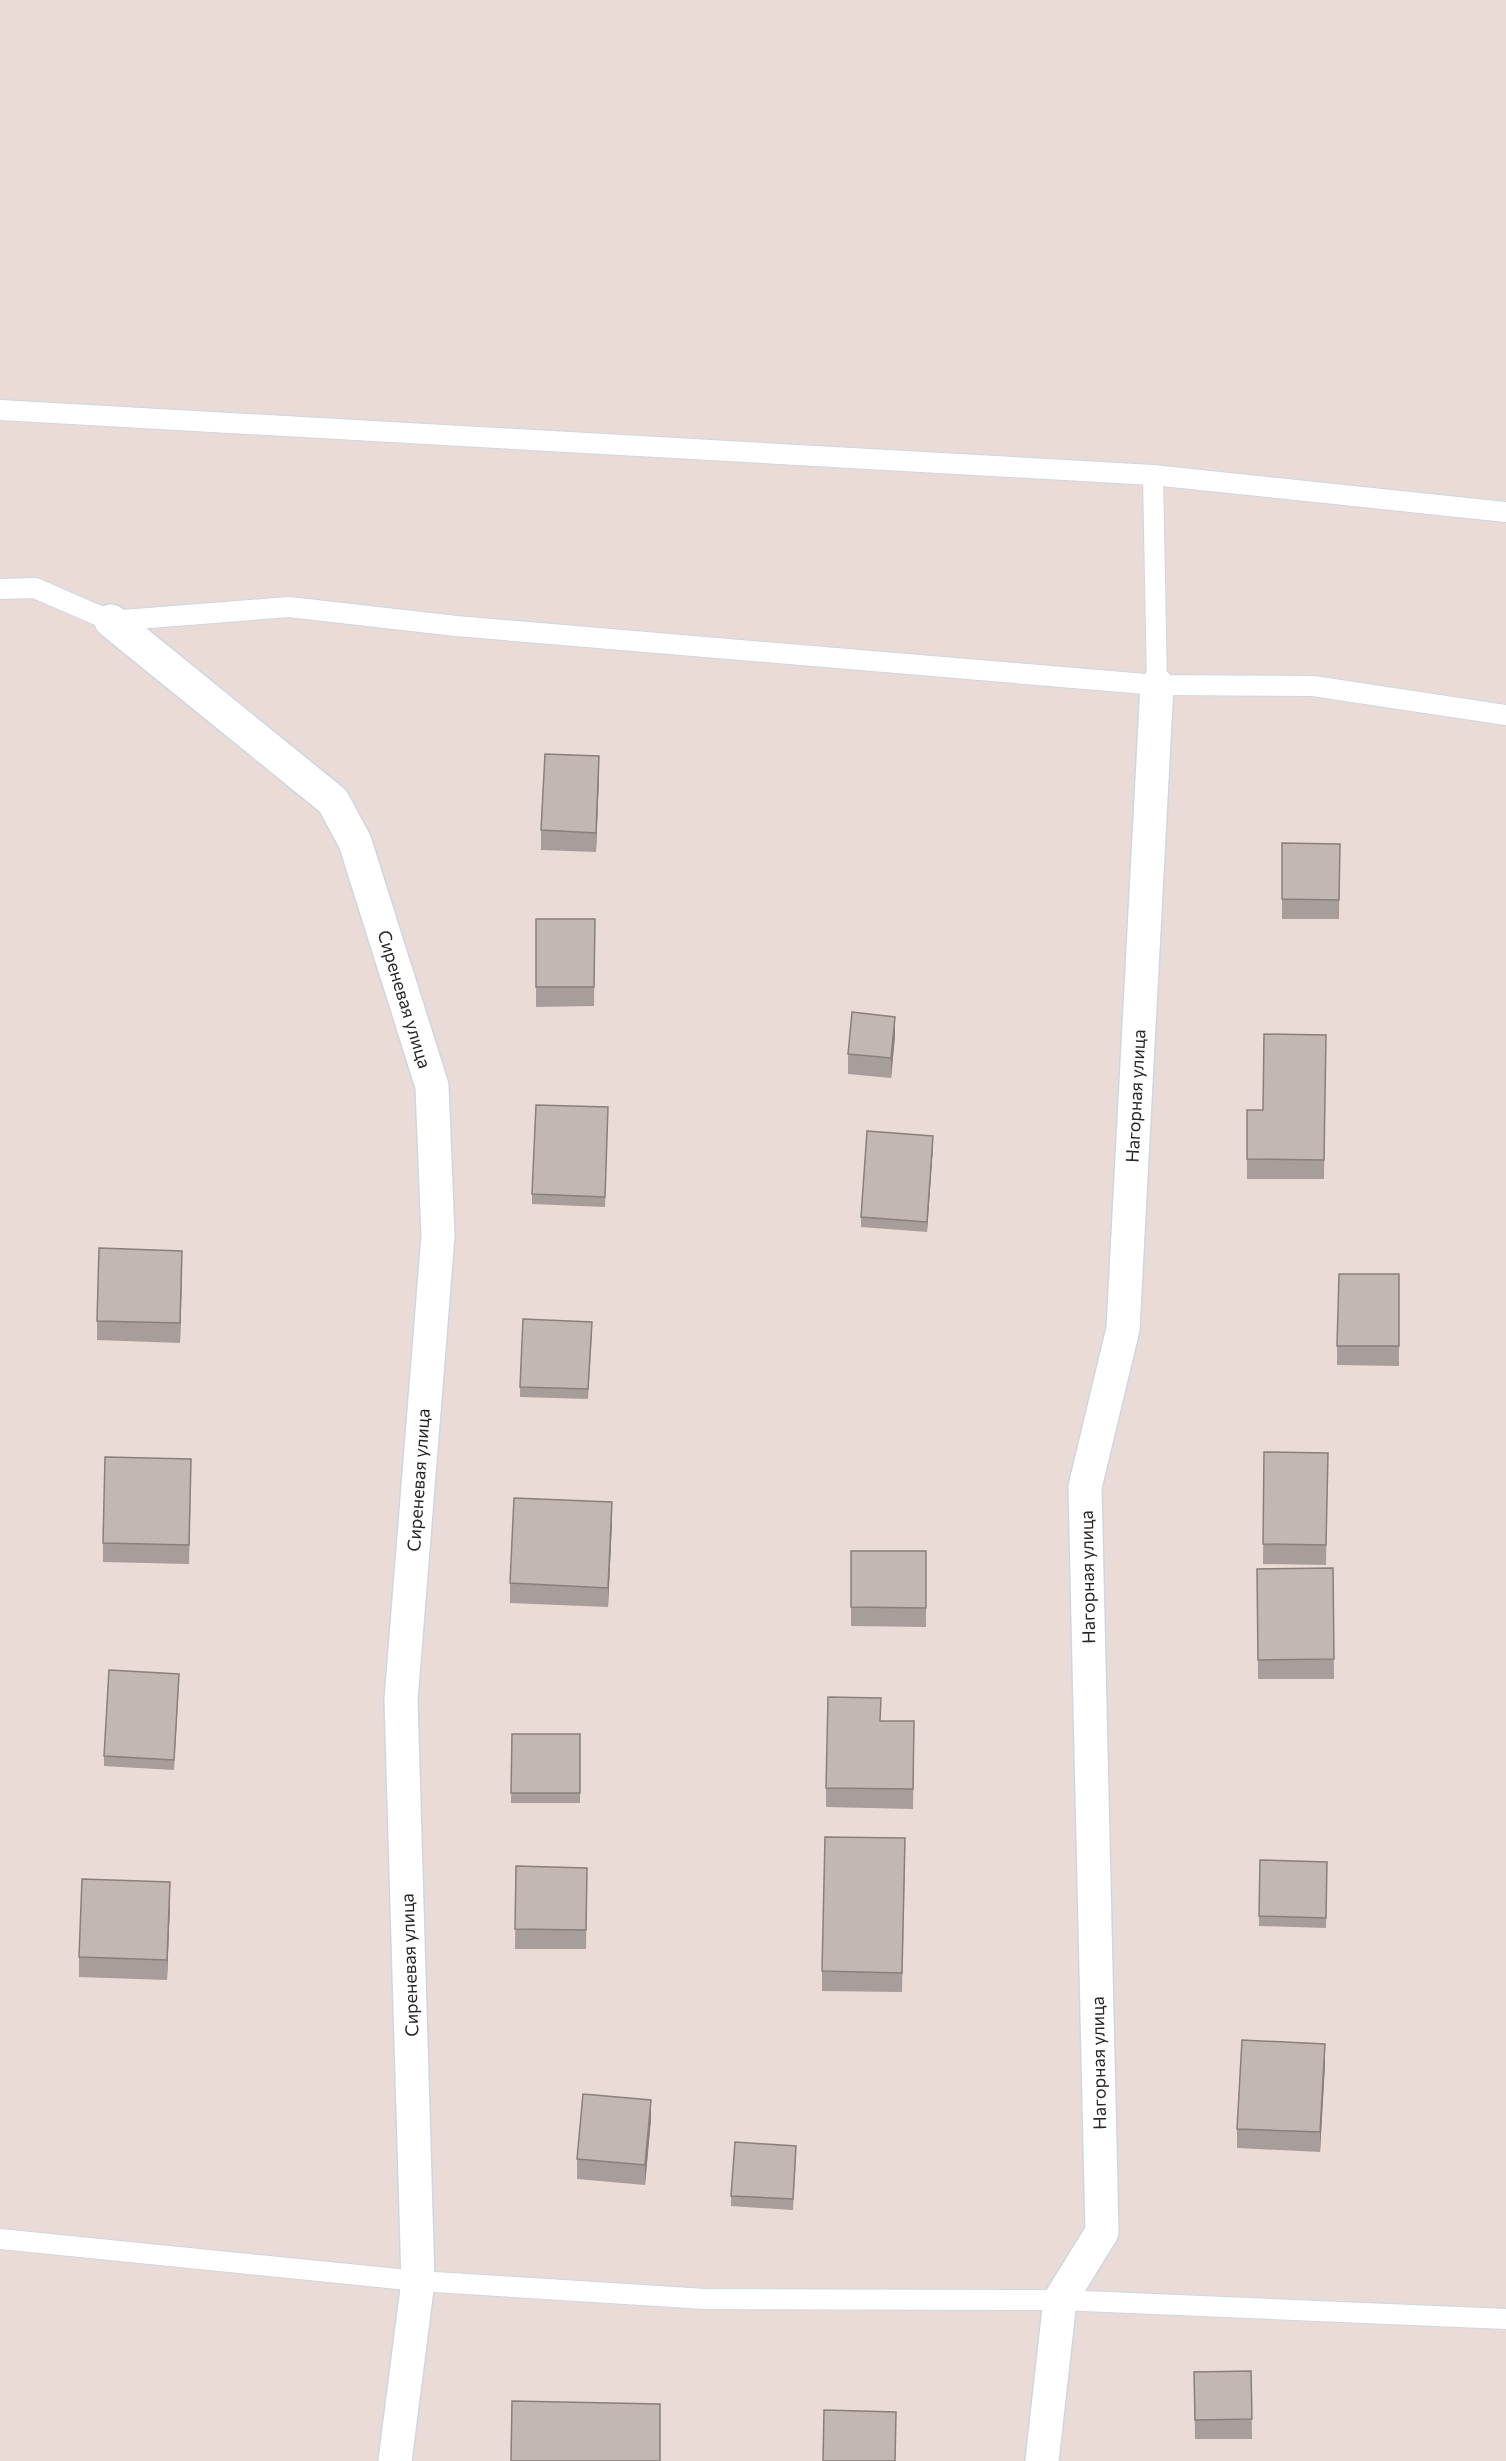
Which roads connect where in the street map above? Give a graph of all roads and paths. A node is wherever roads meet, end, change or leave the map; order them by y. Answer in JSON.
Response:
{"nodes":[{"id":1,"x":0,"y":410,"type":"edge"},
{"id":2,"x":1153,"y":476,"type":"junction"},
{"id":3,"x":1506,"y":512,"type":"edge"},
{"id":4,"x":0,"y":589,"type":"edge"},
{"id":5,"x":111,"y":621,"type":"junction"},
{"id":6,"x":1157,"y":685,"type":"junction"},
{"id":7,"x":1506,"y":715,"type":"edge"},
{"id":8,"x":0,"y":2239,"type":"edge"},
{"id":9,"x":418,"y":2281,"type":"junction"},
{"id":10,"x":1060,"y":2300,"type":"junction"},
{"id":11,"x":1506,"y":2319,"type":"edge"},
{"id":12,"x":395,"y":2461,"type":"edge"},
{"id":13,"x":1042,"y":2461,"type":"edge"}],
"edges":[{"from":1,"to":2,"type":"lane"},
{"from":2,"to":3,"type":"lane"},
{"from":2,"to":6,"type":"lane"},
{"from":4,"to":5,"type":"lane"},
{"from":5,"to":6,"type":"lane"},
{"from":5,"to":9,"type":"street","name":"Сиреневая улица"},
{"from":6,"to":7,"type":"lane"},
{"from":6,"to":10,"type":"street","name":"Нагорная улица"},
{"from":8,"to":9,"type":"lane"},
{"from":9,"to":10,"type":"lane"},
{"from":9,"to":12,"type":"street","name":"Сиреневая улица"},
{"from":10,"to":11,"type":"lane"},
{"from":10,"to":13,"type":"street","name":"Нагорная улица"}]}
